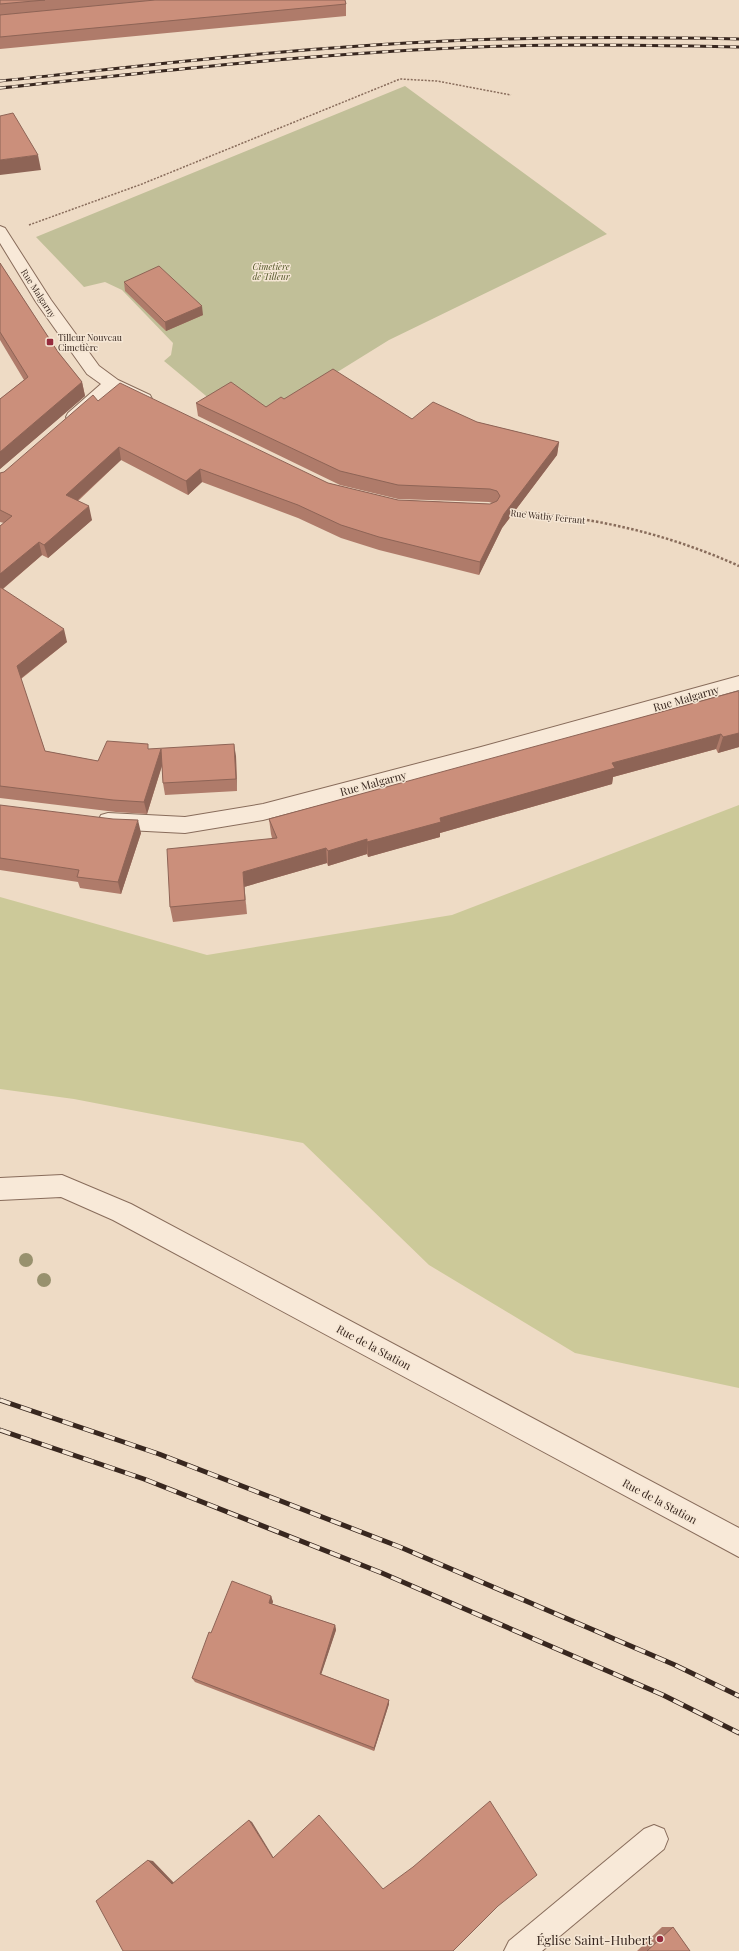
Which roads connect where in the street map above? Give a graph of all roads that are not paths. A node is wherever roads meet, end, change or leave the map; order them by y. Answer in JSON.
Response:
{"nodes":[{"id":1,"x":1,"y":233,"type":"edge"},
{"id":2,"x":112,"y":384,"type":"junction"},
{"id":3,"x":155,"y":404,"type":"edge"},
{"id":4,"x":60,"y":428,"type":"edge"},
{"id":5,"x":739,"y":683,"type":"edge"},
{"id":6,"x":93,"y":819,"type":"edge"},
{"id":7,"x":0,"y":1189,"type":"edge"},
{"id":8,"x":739,"y":1543,"type":"edge"},
{"id":9,"x":654,"y":1839,"type":"dead end"},
{"id":10,"x":519,"y":1951,"type":"edge"}],
"edges":[{"from":1,"to":2,"type":"street","name":"Rue Malgarny"},
{"from":2,"to":3,"type":"street"},
{"from":2,"to":4,"type":"street"},
{"from":5,"to":6,"type":"street","name":"Rue Malgarny"},
{"from":7,"to":8,"type":"street","name":"Rue de la Station"},
{"from":9,"to":10,"type":"lane"}]}
